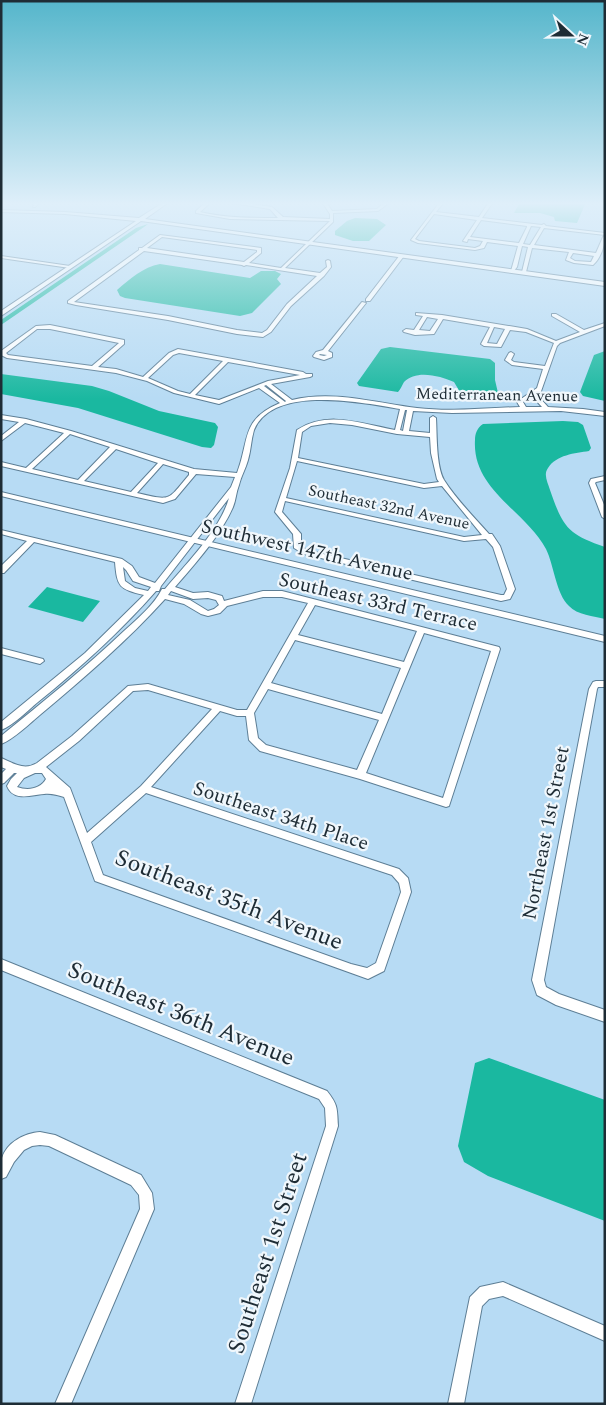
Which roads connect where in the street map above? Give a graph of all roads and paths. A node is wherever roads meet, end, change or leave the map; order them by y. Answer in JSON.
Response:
{"nodes":[{"id":1,"x":58,"y":268,"type":"edge"},
{"id":2,"x":120,"y":268,"type":"edge"},
{"id":3,"x":270,"y":268,"type":"edge"},
{"id":4,"x":274,"y":268,"type":"joint"},
{"id":5,"x":329,"y":268,"type":"edge"},
{"id":6,"x":393,"y":268,"type":"edge"},
{"id":7,"x":495,"y":268,"type":"edge"},
{"id":8,"x":497,"y":268,"type":"edge"},
{"id":9,"x":525,"y":268,"type":"edge"},
{"id":10,"x":68,"y":269,"type":"joint"},
{"id":11,"x":282,"y":269,"type":"joint"},
{"id":12,"x":514,"y":270,"type":"junction"},
{"id":13,"x":524,"y":271,"type":"junction"},
{"id":14,"x":322,"y":275,"type":"junction"},
{"id":15,"x":605,"y":282,"type":"edge"},
{"id":16,"x":1,"y":314,"type":"edge"},
{"id":17,"x":418,"y":314,"type":"dead end"},
{"id":18,"x":426,"y":315,"type":"junction"},
{"id":19,"x":554,"y":315,"type":"dead end"},
{"id":20,"x":442,"y":317,"type":"junction"},
{"id":21,"x":605,"y":324,"type":"edge"},
{"id":22,"x":493,"y":325,"type":"junction"},
{"id":23,"x":508,"y":328,"type":"junction"},
{"id":24,"x":406,"y":331,"type":"dead end"},
{"id":25,"x":584,"y":332,"type":"junction"},
{"id":26,"x":415,"y":333,"type":"junction"},
{"id":27,"x":122,"y":341,"type":"joint"},
{"id":28,"x":557,"y":343,"type":"junction"},
{"id":29,"x":325,"y":352,"type":"dead end"},
{"id":30,"x":2,"y":354,"type":"joint"},
{"id":31,"x":511,"y":354,"type":"dead end"},
{"id":32,"x":227,"y":360,"type":"junction"},
{"id":33,"x":94,"y":367,"type":"junction"},
{"id":34,"x":546,"y":368,"type":"junction"},
{"id":35,"x":284,"y":370,"type":"junction"},
{"id":36,"x":288,"y":378,"type":"junction"},
{"id":37,"x":144,"y":379,"type":"junction"},
{"id":38,"x":267,"y":383,"type":"junction"},
{"id":39,"x":260,"y":386,"type":"junction"},
{"id":40,"x":538,"y":389,"type":"junction"},
{"id":41,"x":528,"y":395,"type":"junction"},
{"id":42,"x":191,"y":396,"type":"junction"},
{"id":43,"x":536,"y":397,"type":"junction"},
{"id":44,"x":292,"y":402,"type":"junction"},
{"id":45,"x":284,"y":404,"type":"junction"},
{"id":46,"x":545,"y":407,"type":"junction"},
{"id":47,"x":407,"y":408,"type":"junction"},
{"id":48,"x":523,"y":408,"type":"junction"},
{"id":49,"x":605,"y":414,"type":"edge"},
{"id":50,"x":1,"y":416,"type":"edge"},
{"id":51,"x":433,"y":418,"type":"dead end"},
{"id":52,"x":24,"y":421,"type":"junction"},
{"id":53,"x":399,"y":424,"type":"junction"},
{"id":54,"x":407,"y":425,"type":"junction"},
{"id":55,"x":70,"y":432,"type":"junction"},
{"id":56,"x":397,"y":432,"type":"junction"},
{"id":57,"x":406,"y":432,"type":"junction"},
{"id":58,"x":433,"y":435,"type":"junction"},
{"id":59,"x":1,"y":439,"type":"edge"},
{"id":60,"x":114,"y":447,"type":"junction"},
{"id":61,"x":295,"y":459,"type":"junction"},
{"id":62,"x":162,"y":462,"type":"junction"},
{"id":63,"x":1,"y":464,"type":"edge"},
{"id":64,"x":27,"y":470,"type":"junction"},
{"id":65,"x":193,"y":471,"type":"junction"},
{"id":66,"x":240,"y":472,"type":"junction"},
{"id":67,"x":601,"y":478,"type":"edge"},
{"id":68,"x":79,"y":482,"type":"junction"},
{"id":69,"x":444,"y":484,"type":"junction"},
{"id":70,"x":234,"y":488,"type":"junction"},
{"id":71,"x":1,"y":494,"type":"edge"},
{"id":72,"x":132,"y":494,"type":"junction"},
{"id":73,"x":283,"y":499,"type":"junction"},
{"id":74,"x":163,"y":501,"type":"joint"},
{"id":75,"x":605,"y":517,"type":"edge"},
{"id":76,"x":1,"y":532,"type":"edge"},
{"id":77,"x":489,"y":536,"type":"junction"},
{"id":78,"x":32,"y":540,"type":"junction"},
{"id":79,"x":194,"y":541,"type":"junction"},
{"id":80,"x":206,"y":544,"type":"junction"},
{"id":81,"x":119,"y":561,"type":"junction"},
{"id":82,"x":1,"y":571,"type":"edge"},
{"id":83,"x":166,"y":576,"type":"junction"},
{"id":84,"x":157,"y":586,"type":"junction"},
{"id":85,"x":169,"y":588,"type":"junction"},
{"id":86,"x":149,"y":594,"type":"junction"},
{"id":87,"x":163,"y":596,"type":"junction"},
{"id":88,"x":208,"y":596,"type":"junction"},
{"id":89,"x":313,"y":602,"type":"junction"},
{"id":90,"x":155,"y":604,"type":"junction"},
{"id":91,"x":223,"y":604,"type":"junction"},
{"id":92,"x":195,"y":607,"type":"junction"},
{"id":93,"x":422,"y":629,"type":"junction"},
{"id":94,"x":294,"y":637,"type":"junction"},
{"id":95,"x":605,"y":638,"type":"edge"},
{"id":96,"x":1,"y":651,"type":"edge"},
{"id":97,"x":40,"y":661,"type":"dead end"},
{"id":98,"x":406,"y":666,"type":"junction"},
{"id":99,"x":601,"y":684,"type":"edge"},
{"id":100,"x":266,"y":685,"type":"junction"},
{"id":101,"x":219,"y":707,"type":"junction"},
{"id":102,"x":250,"y":713,"type":"junction"},
{"id":103,"x":384,"y":718,"type":"junction"},
{"id":104,"x":1,"y":727,"type":"edge"},
{"id":105,"x":1,"y":741,"type":"edge"},
{"id":106,"x":54,"y":757,"type":"junction"},
{"id":107,"x":1,"y":762,"type":"edge"},
{"id":108,"x":12,"y":769,"type":"junction"},
{"id":109,"x":30,"y":771,"type":"junction"},
{"id":110,"x":360,"y":775,"type":"junction"},
{"id":111,"x":51,"y":776,"type":"junction"},
{"id":112,"x":1,"y":782,"type":"edge"},
{"id":113,"x":13,"y":789,"type":"junction"},
{"id":114,"x":42,"y":790,"type":"junction"},
{"id":115,"x":144,"y":790,"type":"junction"},
{"id":116,"x":67,"y":794,"type":"junction"},
{"id":117,"x":86,"y":840,"type":"junction"},
{"id":118,"x":404,"y":881,"type":"joint"},
{"id":119,"x":1,"y":964,"type":"edge"},
{"id":120,"x":368,"y":974,"type":"joint"},
{"id":121,"x":605,"y":1016,"type":"edge"},
{"id":122,"x":333,"y":1114,"type":"joint"},
{"id":123,"x":1,"y":1172,"type":"edge"},
{"id":124,"x":605,"y":1334,"type":"edge"},
{"id":125,"x":63,"y":1404,"type":"edge"},
{"id":126,"x":244,"y":1404,"type":"edge"},
{"id":127,"x":456,"y":1404,"type":"edge"}],
"edges":[{"from":1,"to":10,"type":"street"},
{"from":2,"to":14,"type":"street"},
{"from":3,"to":4,"type":"street"},
{"from":4,"to":11,"type":"street"},
{"from":5,"to":14,"type":"street"},
{"from":6,"to":29,"type":"street"},
{"from":7,"to":12,"type":"street"},
{"from":8,"to":12,"type":"street"},
{"from":9,"to":13,"type":"street"},
{"from":10,"to":16,"type":"street"},
{"from":11,"to":14,"type":"street"},
{"from":12,"to":13,"type":"street"},
{"from":13,"to":15,"type":"street"},
{"from":17,"to":18,"type":"street"},
{"from":18,"to":20,"type":"street"},
{"from":18,"to":26,"type":"street"},
{"from":19,"to":25,"type":"street"},
{"from":20,"to":22,"type":"street"},
{"from":20,"to":26,"type":"street"},
{"from":21,"to":25,"type":"street"},
{"from":22,"to":23,"type":"street"},
{"from":22,"to":23,"type":"street"},
{"from":23,"to":28,"type":"street"},
{"from":24,"to":26,"type":"street"},
{"from":25,"to":28,"type":"street"},
{"from":27,"to":30,"type":"street"},
{"from":27,"to":33,"type":"street"},
{"from":28,"to":34,"type":"street"},
{"from":30,"to":33,"type":"street"},
{"from":31,"to":34,"type":"street"},
{"from":32,"to":35,"type":"street"},
{"from":32,"to":37,"type":"street"},
{"from":32,"to":42,"type":"street"},
{"from":33,"to":37,"type":"street"},
{"from":34,"to":40,"type":"street"},
{"from":35,"to":36,"type":"street"},
{"from":35,"to":36,"type":"street"},
{"from":36,"to":38,"type":"street"},
{"from":37,"to":42,"type":"street"},
{"from":38,"to":39,"type":"street"},
{"from":38,"to":44,"type":"street"},
{"from":39,"to":42,"type":"street"},
{"from":39,"to":45,"type":"street"},
{"from":40,"to":41,"type":"street"},
{"from":40,"to":43,"type":"street"},
{"from":41,"to":43,"type":"street"},
{"from":41,"to":48,"type":"street"},
{"from":43,"to":46,"type":"street"},
{"from":44,"to":45,"type":"street","name":"Mediterranean Avenue"},
{"from":44,"to":47,"type":"street","name":"Mediterranean Avenue"},
{"from":45,"to":66,"type":"street","name":"Mediterranean Avenue"},
{"from":46,"to":48,"type":"street","name":"Mediterranean Avenue"},
{"from":46,"to":49,"type":"street","name":"Mediterranean Avenue"},
{"from":47,"to":48,"type":"street","name":"Mediterranean Avenue"},
{"from":47,"to":53,"type":"street"},
{"from":47,"to":54,"type":"street"},
{"from":50,"to":52,"type":"street"},
{"from":51,"to":58,"type":"street"},
{"from":52,"to":55,"type":"street"},
{"from":52,"to":59,"type":"street"},
{"from":53,"to":54,"type":"street"},
{"from":53,"to":56,"type":"street"},
{"from":54,"to":57,"type":"street"},
{"from":55,"to":60,"type":"street"},
{"from":55,"to":64,"type":"street"},
{"from":56,"to":57,"type":"street"},
{"from":56,"to":61,"type":"street"},
{"from":57,"to":58,"type":"street"},
{"from":58,"to":69,"type":"street"},
{"from":60,"to":62,"type":"street"},
{"from":60,"to":68,"type":"street"},
{"from":61,"to":69,"type":"street"},
{"from":61,"to":73,"type":"street"},
{"from":62,"to":65,"type":"street"},
{"from":62,"to":72,"type":"street"},
{"from":63,"to":64,"type":"street"},
{"from":64,"to":68,"type":"street"},
{"from":65,"to":66,"type":"street"},
{"from":65,"to":74,"type":"street"},
{"from":66,"to":70,"type":"street","name":"Mediterranean Avenue"},
{"from":67,"to":75,"type":"street"},
{"from":68,"to":72,"type":"street"},
{"from":69,"to":77,"type":"street"},
{"from":70,"to":79,"type":"street","name":"Mediterranean Avenue"},
{"from":70,"to":80,"type":"street","name":"Mediterranean Avenue"},
{"from":71,"to":79,"type":"street","name":"Southwest 147th Avenue"},
{"from":72,"to":74,"type":"street"},
{"from":73,"to":77,"type":"street","name":"Southeast 32nd Avenue"},
{"from":73,"to":77,"type":"street"},
{"from":76,"to":78,"type":"street"},
{"from":78,"to":81,"type":"street"},
{"from":78,"to":82,"type":"street"},
{"from":79,"to":80,"type":"street","name":"Southwest 147th Avenue"},
{"from":79,"to":83,"type":"street"},
{"from":80,"to":85,"type":"street"},
{"from":80,"to":95,"type":"street","name":"Southwest 147th Avenue"},
{"from":81,"to":84,"type":"street"},
{"from":81,"to":86,"type":"street"},
{"from":83,"to":84,"type":"street"},
{"from":83,"to":87,"type":"street"},
{"from":84,"to":86,"type":"street"},
{"from":84,"to":90,"type":"street"},
{"from":85,"to":87,"type":"street"},
{"from":85,"to":88,"type":"street"},
{"from":86,"to":104,"type":"street"},
{"from":87,"to":90,"type":"street"},
{"from":87,"to":92,"type":"street","name":"Southeast 33rd Terrace"},
{"from":88,"to":91,"type":"street"},
{"from":88,"to":92,"type":"street"},
{"from":89,"to":91,"type":"street","name":"Southeast 33rd Terrace"},
{"from":89,"to":93,"type":"street","name":"Southeast 33rd Terrace"},
{"from":89,"to":94,"type":"street"},
{"from":90,"to":105,"type":"street"},
{"from":91,"to":92,"type":"street","name":"Southeast 33rd Terrace"},
{"from":93,"to":98,"type":"street"},
{"from":93,"to":110,"type":"street","name":"Southeast 33rd Terrace"},
{"from":94,"to":98,"type":"street"},
{"from":94,"to":100,"type":"street"},
{"from":96,"to":97,"type":"street"},
{"from":98,"to":103,"type":"street"},
{"from":99,"to":121,"type":"street","name":"Northeast 1st Street"},
{"from":100,"to":102,"type":"street"},
{"from":100,"to":103,"type":"street"},
{"from":101,"to":102,"type":"street"},
{"from":101,"to":106,"type":"street"},
{"from":101,"to":115,"type":"street"},
{"from":102,"to":110,"type":"street"},
{"from":103,"to":110,"type":"street"},
{"from":106,"to":109,"type":"street"},
{"from":106,"to":111,"type":"street"},
{"from":107,"to":108,"type":"street"},
{"from":108,"to":109,"type":"street"},
{"from":108,"to":112,"type":"street"},
{"from":109,"to":111,"type":"street"},
{"from":109,"to":113,"type":"street"},
{"from":111,"to":114,"type":"street"},
{"from":111,"to":116,"type":"street","name":"Southeast 35th Avenue"},
{"from":112,"to":113,"type":"street"},
{"from":113,"to":114,"type":"street"},
{"from":114,"to":116,"type":"street"},
{"from":115,"to":117,"type":"street"},
{"from":115,"to":118,"type":"street","name":"Southeast 34th Place"},
{"from":116,"to":117,"type":"street","name":"Southeast 35th Avenue"},
{"from":117,"to":120,"type":"street","name":"Southeast 35th Avenue"},
{"from":118,"to":120,"type":"street"},
{"from":119,"to":122,"type":"street","name":"Southeast 36th Avenue"},
{"from":122,"to":126,"type":"street","name":"Southeast 1st Street"},
{"from":123,"to":125,"type":"street"},
{"from":124,"to":127,"type":"street"}]}
